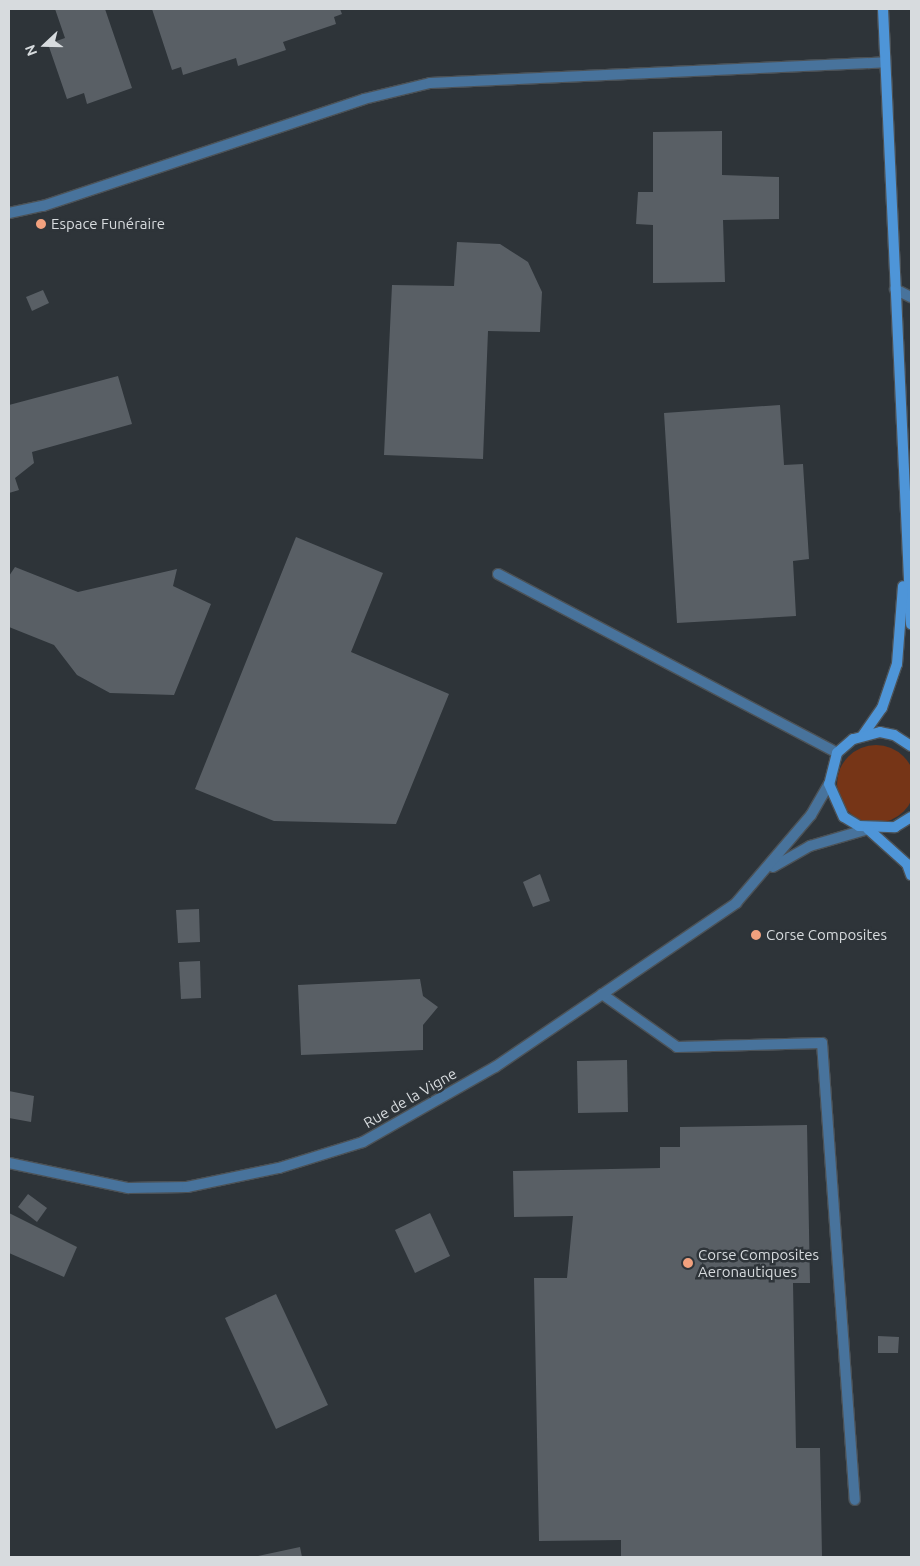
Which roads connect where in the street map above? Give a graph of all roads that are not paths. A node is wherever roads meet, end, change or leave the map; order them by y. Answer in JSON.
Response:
{"nodes":[{"id":1,"x":883,"y":9,"type":"edge"},
{"id":2,"x":885,"y":62,"type":"junction"},
{"id":3,"x":9,"y":213,"type":"edge"},
{"id":4,"x":895,"y":288,"type":"junction"},
{"id":5,"x":911,"y":297,"type":"edge"},
{"id":6,"x":906,"y":552,"type":"junction"},
{"id":7,"x":498,"y":574,"type":"dead end"},
{"id":8,"x":911,"y":624,"type":"edge"},
{"id":9,"x":863,"y":735,"type":"junction"},
{"id":10,"x":911,"y":746,"type":"edge"},
{"id":11,"x":837,"y":753,"type":"junction"},
{"id":12,"x":829,"y":784,"type":"junction"},
{"id":13,"x":911,"y":817,"type":"edge"},
{"id":14,"x":868,"y":829,"type":"junction"},
{"id":15,"x":768,"y":870,"type":"junction"},
{"id":16,"x":911,"y":875,"type":"edge"},
{"id":17,"x":602,"y":994,"type":"junction"},
{"id":18,"x":9,"y":1163,"type":"edge"},
{"id":19,"x":855,"y":1500,"type":"dead end"}],
"edges":[{"from":1,"to":2,"type":"main road"},
{"from":2,"to":3,"type":"street"},
{"from":2,"to":4,"type":"main road"},
{"from":4,"to":5,"type":"street"},
{"from":4,"to":6,"type":"main road"},
{"from":6,"to":8,"type":"main road"},
{"from":6,"to":9,"type":"main road"},
{"from":7,"to":11,"type":"street"},
{"from":9,"to":10,"type":"main road"},
{"from":9,"to":11,"type":"main road"},
{"from":11,"to":12,"type":"main road"},
{"from":12,"to":14,"type":"main road"},
{"from":12,"to":15,"type":"street","name":"Rue de la Vigne"},
{"from":13,"to":14,"type":"main road"},
{"from":14,"to":15,"type":"street","name":"Rue de la Vigne"},
{"from":14,"to":16,"type":"main road"},
{"from":15,"to":17,"type":"street","name":"Rue de la Vigne"},
{"from":17,"to":18,"type":"street","name":"Rue de la Vigne"},
{"from":17,"to":19,"type":"street"}]}
